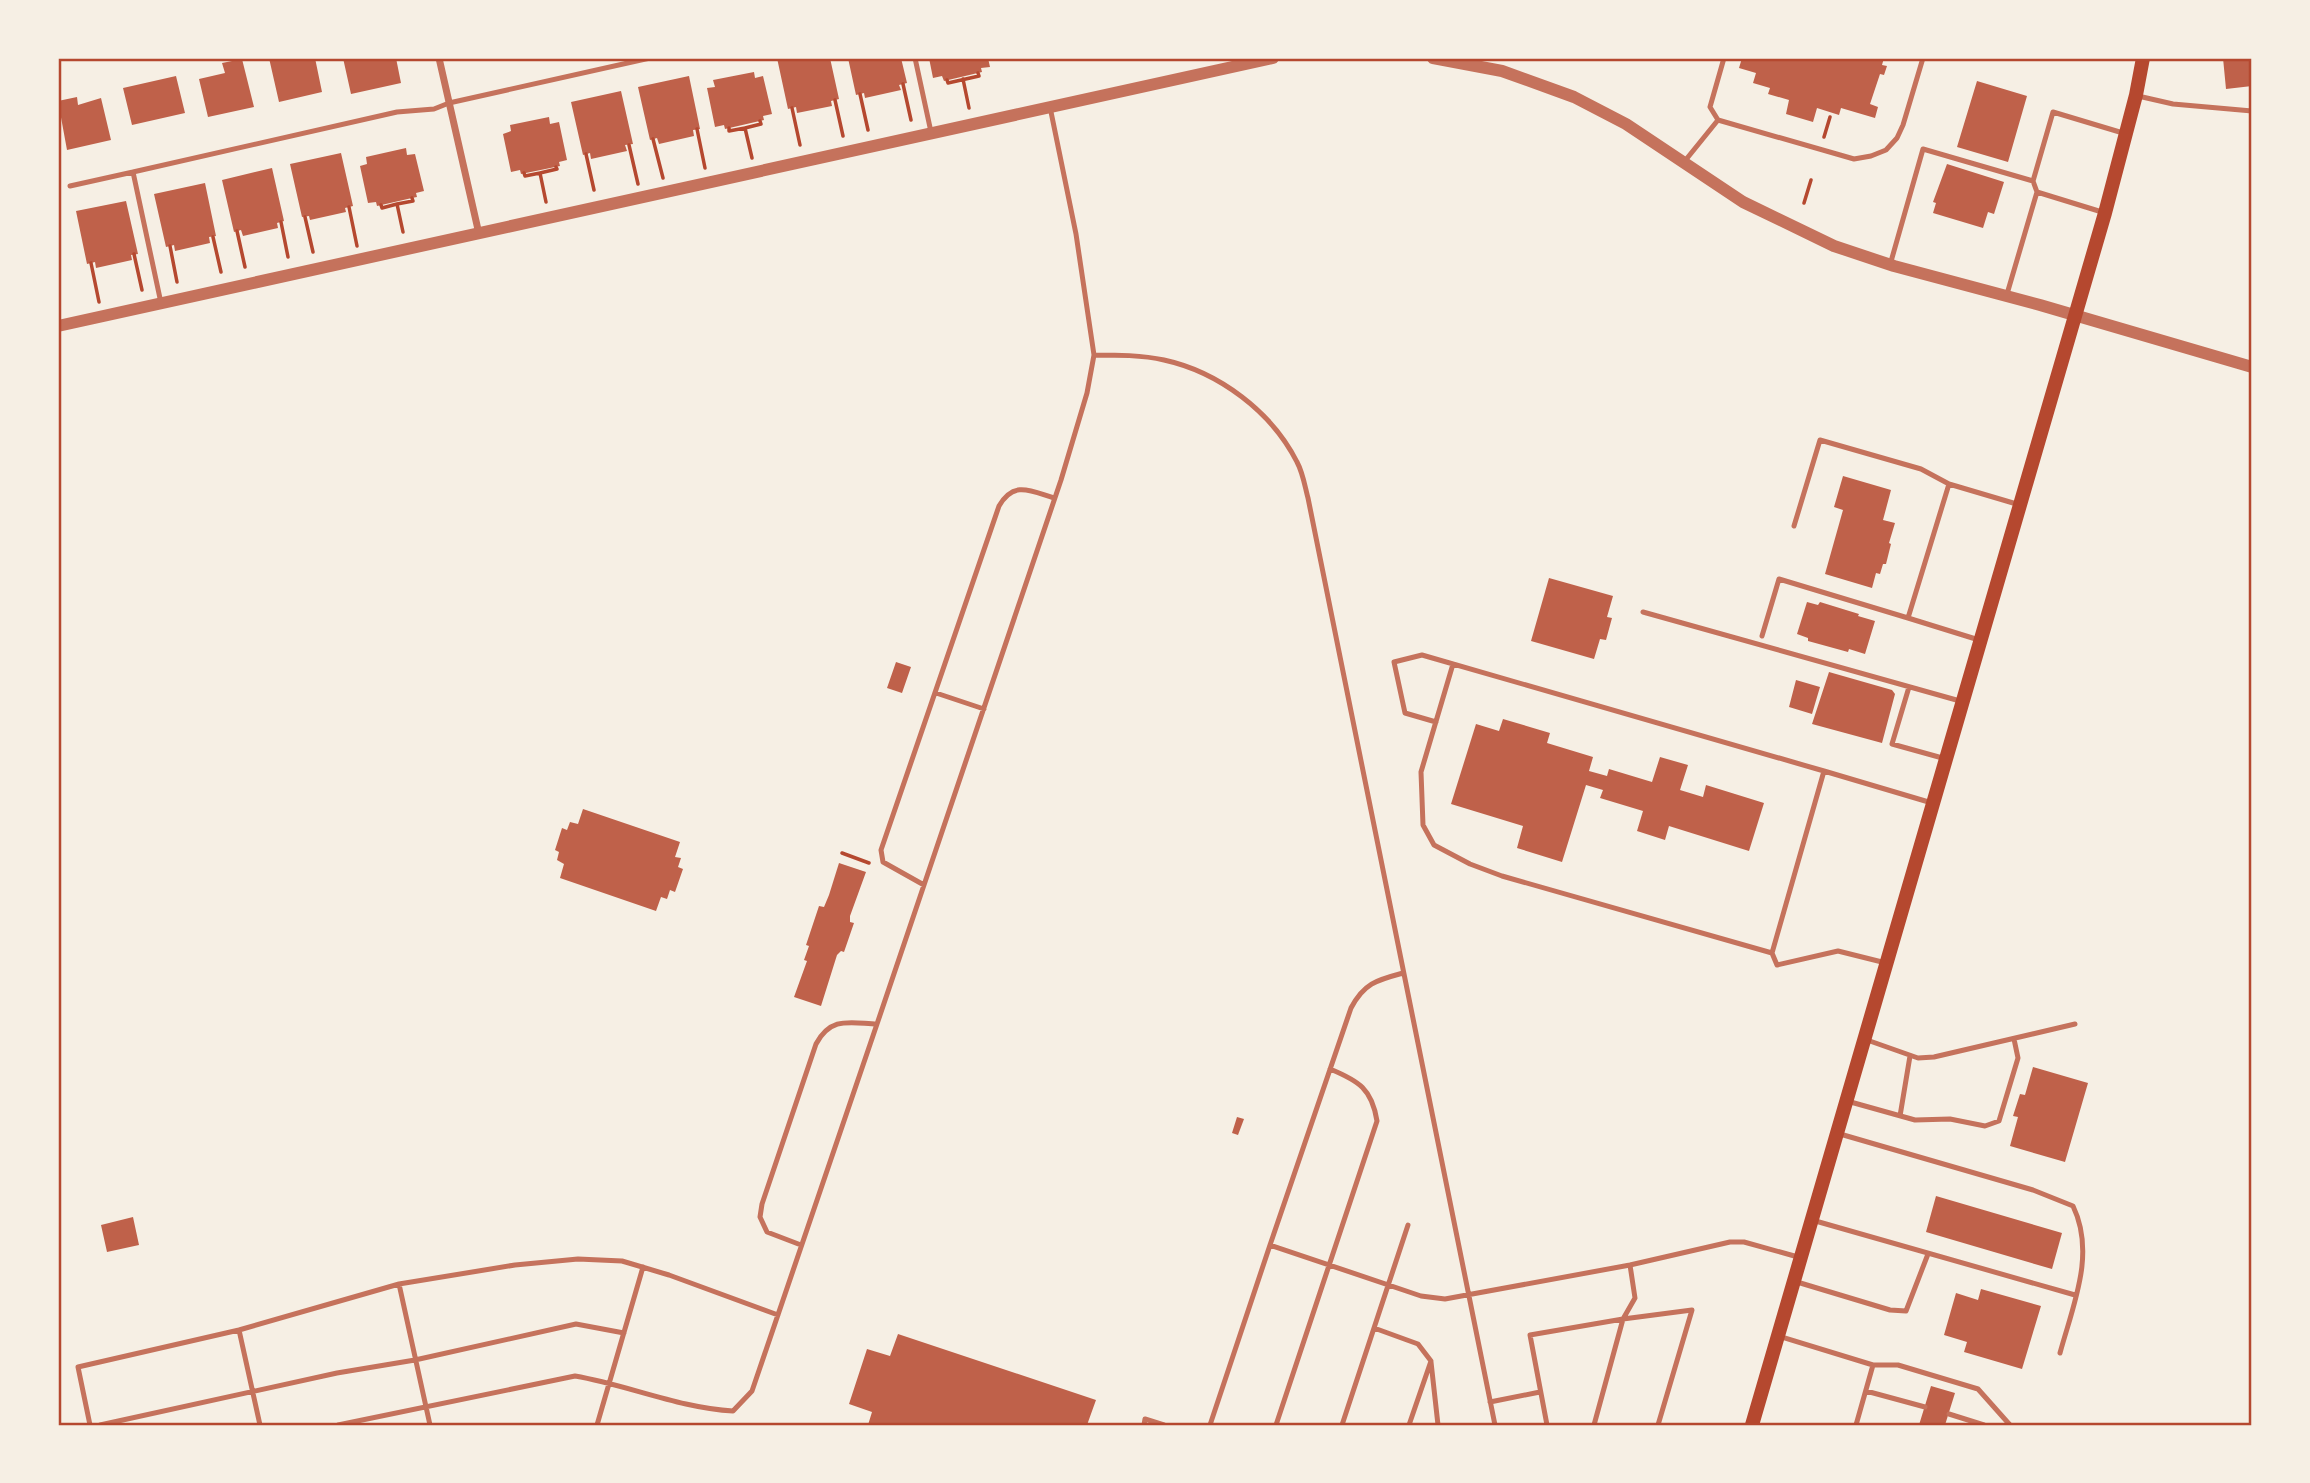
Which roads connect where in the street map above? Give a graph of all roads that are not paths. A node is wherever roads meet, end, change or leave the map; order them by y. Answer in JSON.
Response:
{"nodes":[{"id":1,"x":439,"y":58,"type":"edge"},
{"id":2,"x":650,"y":58,"type":"edge"},
{"id":3,"x":915,"y":58,"type":"edge"},
{"id":4,"x":1273,"y":58,"type":"edge"},
{"id":5,"x":1433,"y":58,"type":"edge"},
{"id":6,"x":1724,"y":58,"type":"edge"},
{"id":7,"x":1923,"y":58,"type":"edge"},
{"id":8,"x":2143,"y":58,"type":"edge"},
{"id":9,"x":2136,"y":95,"type":"junction"},
{"id":10,"x":449,"y":103,"type":"junction"},
{"id":11,"x":1050,"y":107,"type":"junction"},
{"id":12,"x":2252,"y":111,"type":"edge"},
{"id":13,"x":1718,"y":120,"type":"junction"},
{"id":14,"x":931,"y":132,"type":"junction"},
{"id":15,"x":2126,"y":133,"type":"junction"},
{"id":16,"x":1684,"y":163,"type":"junction"},
{"id":17,"x":133,"y":172,"type":"junction"},
{"id":18,"x":2033,"y":181,"type":"junction"},
{"id":19,"x":70,"y":186,"type":"dead end"},
{"id":20,"x":2037,"y":192,"type":"junction"},
{"id":21,"x":2105,"y":213,"type":"junction"},
{"id":22,"x":479,"y":234,"type":"junction"},
{"id":23,"x":1890,"y":265,"type":"junction"},
{"id":24,"x":2007,"y":296,"type":"junction"},
{"id":25,"x":161,"y":303,"type":"junction"},
{"id":26,"x":2075,"y":315,"type":"junction"},
{"id":27,"x":58,"y":326,"type":"edge"},
{"id":28,"x":1094,"y":355,"type":"junction"},
{"id":29,"x":2252,"y":367,"type":"edge"},
{"id":30,"x":1949,"y":484,"type":"junction"},
{"id":31,"x":1054,"y":498,"type":"junction"},
{"id":32,"x":2020,"y":505,"type":"junction"},
{"id":33,"x":1794,"y":526,"type":"dead end"},
{"id":34,"x":1643,"y":612,"type":"dead end"},
{"id":35,"x":1908,"y":618,"type":"junction"},
{"id":36,"x":1762,"y":636,"type":"dead end"},
{"id":37,"x":1981,"y":640,"type":"junction"},
{"id":38,"x":1452,"y":664,"type":"junction"},
{"id":39,"x":1909,"y":687,"type":"junction"},
{"id":40,"x":936,"y":693,"type":"junction"},
{"id":41,"x":1963,"y":702,"type":"junction"},
{"id":42,"x":984,"y":709,"type":"junction"},
{"id":43,"x":1436,"y":722,"type":"junction"},
{"id":44,"x":1946,"y":760,"type":"junction"},
{"id":45,"x":1824,"y":771,"type":"junction"},
{"id":46,"x":1933,"y":803,"type":"junction"},
{"id":47,"x":924,"y":886,"type":"junction"},
{"id":48,"x":1772,"y":953,"type":"junction"},
{"id":49,"x":1886,"y":963,"type":"junction"},
{"id":50,"x":1403,"y":972,"type":"junction"},
{"id":51,"x":877,"y":1024,"type":"junction"},
{"id":52,"x":2075,"y":1024,"type":"dead end"},
{"id":53,"x":1864,"y":1039,"type":"junction"},
{"id":54,"x":2014,"y":1039,"type":"junction"},
{"id":55,"x":1910,"y":1056,"type":"junction"},
{"id":56,"x":1330,"y":1069,"type":"junction"},
{"id":57,"x":1847,"y":1101,"type":"junction"},
{"id":58,"x":1900,"y":1116,"type":"junction"},
{"id":59,"x":1837,"y":1133,"type":"junction"},
{"id":60,"x":1811,"y":1220,"type":"junction"},
{"id":61,"x":1408,"y":1225,"type":"dead end"},
{"id":62,"x":801,"y":1245,"type":"junction"},
{"id":63,"x":1270,"y":1245,"type":"junction"},
{"id":64,"x":1928,"y":1254,"type":"junction"},
{"id":65,"x":1801,"y":1258,"type":"junction"},
{"id":66,"x":1330,"y":1265,"type":"junction"},
{"id":67,"x":1630,"y":1265,"type":"junction"},
{"id":68,"x":643,"y":1268,"type":"junction"},
{"id":69,"x":1794,"y":1281,"type":"junction"},
{"id":70,"x":399,"y":1284,"type":"junction"},
{"id":71,"x":1388,"y":1284,"type":"junction"},
{"id":72,"x":1469,"y":1294,"type":"junction"},
{"id":73,"x":2075,"y":1295,"type":"junction"},
{"id":74,"x":778,"y":1315,"type":"junction"},
{"id":75,"x":1623,"y":1319,"type":"junction"},
{"id":76,"x":1374,"y":1328,"type":"junction"},
{"id":77,"x":239,"y":1330,"type":"junction"},
{"id":78,"x":624,"y":1333,"type":"junction"},
{"id":79,"x":1778,"y":1336,"type":"junction"},
{"id":80,"x":2060,"y":1353,"type":"dead end"},
{"id":81,"x":415,"y":1360,"type":"junction"},
{"id":82,"x":1431,"y":1361,"type":"junction"},
{"id":83,"x":1873,"y":1365,"type":"junction"},
{"id":84,"x":611,"y":1382,"type":"junction"},
{"id":85,"x":1866,"y":1391,"type":"junction"},
{"id":86,"x":253,"y":1392,"type":"junction"},
{"id":87,"x":1540,"y":1392,"type":"junction"},
{"id":88,"x":1490,"y":1402,"type":"junction"},
{"id":89,"x":424,"y":1406,"type":"junction"},
{"id":90,"x":1925,"y":1407,"type":"dead end"},
{"id":91,"x":1949,"y":1414,"type":"dead end"},
{"id":92,"x":90,"y":1425,"type":"edge"},
{"id":93,"x":100,"y":1425,"type":"edge"},
{"id":94,"x":260,"y":1425,"type":"edge"},
{"id":95,"x":338,"y":1425,"type":"edge"},
{"id":96,"x":430,"y":1425,"type":"edge"},
{"id":97,"x":597,"y":1425,"type":"edge"},
{"id":98,"x":1143,"y":1425,"type":"edge"},
{"id":99,"x":1164,"y":1425,"type":"edge"},
{"id":100,"x":1210,"y":1425,"type":"edge"},
{"id":101,"x":1276,"y":1425,"type":"edge"},
{"id":102,"x":1342,"y":1425,"type":"edge"},
{"id":103,"x":1409,"y":1425,"type":"edge"},
{"id":104,"x":1438,"y":1425,"type":"edge"},
{"id":105,"x":1494,"y":1425,"type":"edge"},
{"id":106,"x":1547,"y":1425,"type":"edge"},
{"id":107,"x":1594,"y":1425,"type":"edge"},
{"id":108,"x":1658,"y":1425,"type":"edge"},
{"id":109,"x":1752,"y":1425,"type":"edge"},
{"id":110,"x":1856,"y":1425,"type":"edge"},
{"id":111,"x":1984,"y":1425,"type":"edge"},
{"id":112,"x":2010,"y":1425,"type":"edge"}],
"edges":[{"from":1,"to":10,"type":"street"},
{"from":2,"to":10,"type":"lane"},
{"from":3,"to":14,"type":"lane"},
{"from":4,"to":11,"type":"street"},
{"from":5,"to":16,"type":"street"},
{"from":6,"to":13,"type":"lane"},
{"from":7,"to":13,"type":"lane"},
{"from":8,"to":9,"type":"main road"},
{"from":9,"to":12,"type":"lane"},
{"from":9,"to":15,"type":"main road"},
{"from":10,"to":17,"type":"lane"},
{"from":10,"to":22,"type":"street"},
{"from":11,"to":14,"type":"street"},
{"from":11,"to":28,"type":"lane"},
{"from":13,"to":16,"type":"lane"},
{"from":14,"to":22,"type":"street"},
{"from":15,"to":18,"type":"lane"},
{"from":15,"to":21,"type":"main road"},
{"from":16,"to":23,"type":"street"},
{"from":17,"to":19,"type":"lane"},
{"from":17,"to":25,"type":"lane"},
{"from":18,"to":20,"type":"lane"},
{"from":18,"to":23,"type":"lane"},
{"from":20,"to":21,"type":"lane"},
{"from":20,"to":24,"type":"lane"},
{"from":21,"to":26,"type":"main road"},
{"from":22,"to":25,"type":"street"},
{"from":23,"to":24,"type":"street"},
{"from":24,"to":26,"type":"street"},
{"from":25,"to":27,"type":"street"},
{"from":26,"to":29,"type":"street"},
{"from":26,"to":32,"type":"main road"},
{"from":28,"to":31,"type":"lane"},
{"from":28,"to":50,"type":"lane"},
{"from":30,"to":32,"type":"lane"},
{"from":30,"to":33,"type":"lane"},
{"from":30,"to":35,"type":"lane"},
{"from":31,"to":40,"type":"lane"},
{"from":31,"to":42,"type":"lane"},
{"from":32,"to":37,"type":"main road"},
{"from":34,"to":39,"type":"lane"},
{"from":35,"to":36,"type":"lane"},
{"from":35,"to":37,"type":"lane"},
{"from":37,"to":41,"type":"main road"},
{"from":38,"to":43,"type":"lane"},
{"from":38,"to":43,"type":"lane"},
{"from":38,"to":45,"type":"lane"},
{"from":39,"to":41,"type":"lane"},
{"from":39,"to":44,"type":"lane"},
{"from":40,"to":42,"type":"lane"},
{"from":40,"to":47,"type":"lane"},
{"from":41,"to":44,"type":"main road"},
{"from":42,"to":47,"type":"lane"},
{"from":43,"to":48,"type":"lane"},
{"from":44,"to":46,"type":"main road"},
{"from":45,"to":46,"type":"lane"},
{"from":45,"to":48,"type":"lane"},
{"from":46,"to":49,"type":"main road"},
{"from":47,"to":51,"type":"lane"},
{"from":48,"to":49,"type":"lane"},
{"from":49,"to":53,"type":"main road"},
{"from":50,"to":56,"type":"lane"},
{"from":50,"to":72,"type":"lane"},
{"from":51,"to":62,"type":"lane"},
{"from":51,"to":62,"type":"lane"},
{"from":52,"to":54,"type":"lane"},
{"from":53,"to":55,"type":"lane"},
{"from":53,"to":57,"type":"main road"},
{"from":54,"to":55,"type":"lane"},
{"from":54,"to":58,"type":"lane"},
{"from":55,"to":58,"type":"lane"},
{"from":56,"to":63,"type":"lane"},
{"from":56,"to":66,"type":"lane"},
{"from":57,"to":58,"type":"lane"},
{"from":57,"to":59,"type":"main road"},
{"from":59,"to":60,"type":"main road"},
{"from":59,"to":73,"type":"lane"},
{"from":60,"to":64,"type":"lane"},
{"from":60,"to":65,"type":"main road"},
{"from":61,"to":71,"type":"lane"},
{"from":62,"to":74,"type":"lane"},
{"from":63,"to":66,"type":"lane"},
{"from":63,"to":100,"type":"lane"},
{"from":64,"to":69,"type":"lane"},
{"from":64,"to":73,"type":"lane"},
{"from":65,"to":67,"type":"lane"},
{"from":65,"to":69,"type":"main road"},
{"from":66,"to":71,"type":"lane"},
{"from":66,"to":101,"type":"lane"},
{"from":67,"to":72,"type":"lane"},
{"from":67,"to":75,"type":"lane"},
{"from":68,"to":70,"type":"lane"},
{"from":68,"to":74,"type":"lane"},
{"from":68,"to":78,"type":"lane"},
{"from":69,"to":79,"type":"main road"},
{"from":70,"to":77,"type":"lane"},
{"from":70,"to":81,"type":"lane"},
{"from":71,"to":72,"type":"lane"},
{"from":71,"to":76,"type":"lane"},
{"from":72,"to":88,"type":"lane"},
{"from":73,"to":80,"type":"lane"},
{"from":74,"to":84,"type":"lane"},
{"from":75,"to":87,"type":"lane"},
{"from":75,"to":107,"type":"lane"},
{"from":75,"to":108,"type":"lane"},
{"from":76,"to":82,"type":"lane"},
{"from":76,"to":102,"type":"lane"},
{"from":77,"to":86,"type":"lane"},
{"from":77,"to":92,"type":"lane"},
{"from":78,"to":81,"type":"lane"},
{"from":78,"to":84,"type":"lane"},
{"from":79,"to":83,"type":"lane"},
{"from":79,"to":109,"type":"main road"},
{"from":81,"to":86,"type":"lane"},
{"from":81,"to":89,"type":"lane"},
{"from":82,"to":103,"type":"lane"},
{"from":82,"to":104,"type":"lane"},
{"from":83,"to":85,"type":"lane"},
{"from":83,"to":112,"type":"lane"},
{"from":84,"to":89,"type":"lane"},
{"from":84,"to":97,"type":"lane"},
{"from":85,"to":90,"type":"lane"},
{"from":85,"to":110,"type":"lane"},
{"from":86,"to":93,"type":"lane"},
{"from":86,"to":94,"type":"lane"},
{"from":87,"to":88,"type":"lane"},
{"from":87,"to":106,"type":"lane"},
{"from":88,"to":105,"type":"lane"},
{"from":89,"to":95,"type":"lane"},
{"from":89,"to":96,"type":"lane"},
{"from":91,"to":111,"type":"lane"},
{"from":98,"to":99,"type":"lane"}]}
